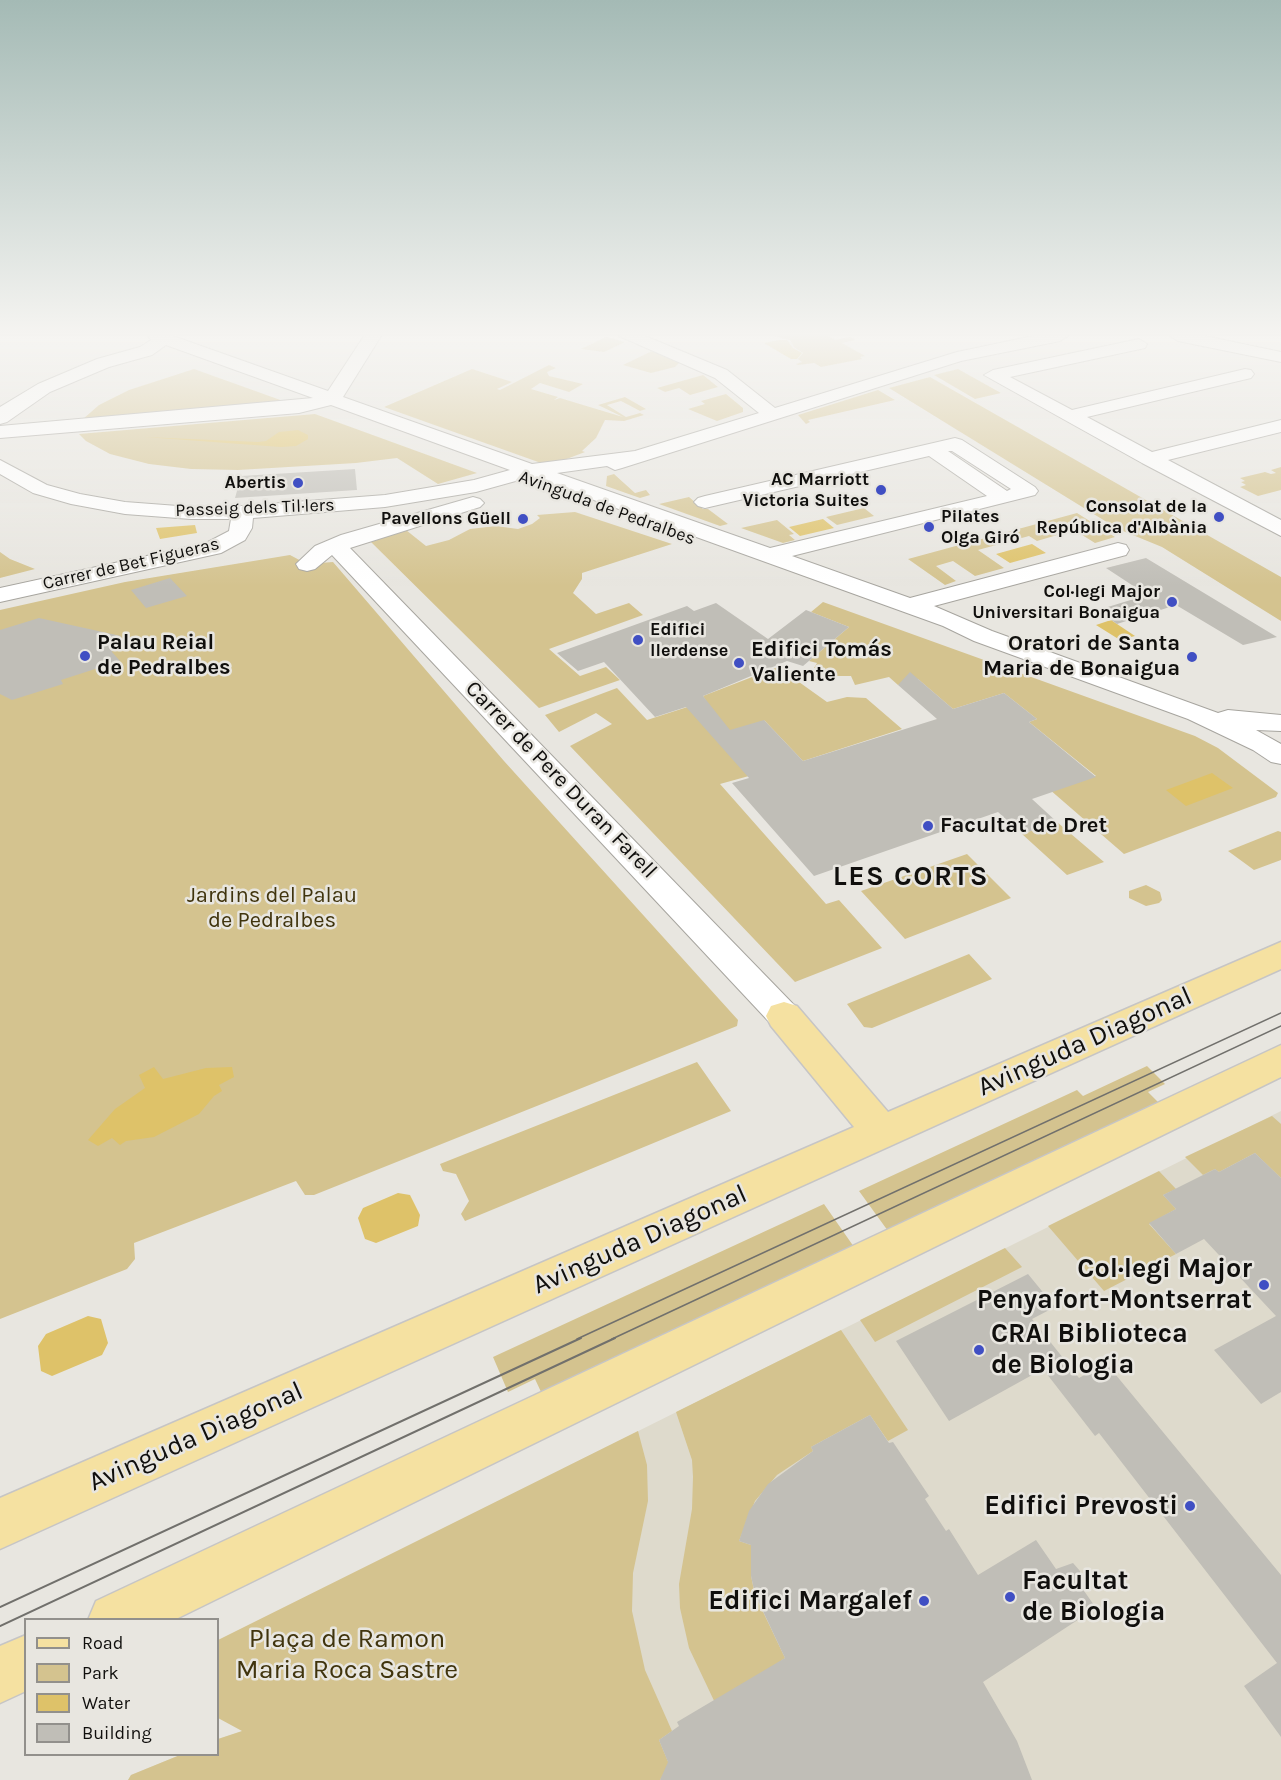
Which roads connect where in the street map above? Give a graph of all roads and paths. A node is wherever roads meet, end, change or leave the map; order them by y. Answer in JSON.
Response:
{"nodes":[{"id":1,"x":155,"y":419,"type":"edge"},
{"id":2,"x":375,"y":419,"type":"edge"},
{"id":3,"x":755,"y":419,"type":"edge"},
{"id":4,"x":1075,"y":419,"type":"edge"},
{"id":5,"x":1281,"y":426,"type":"edge"},
{"id":6,"x":0,"y":432,"type":"edge"},
{"id":7,"x":634,"y":457,"type":"junction"},
{"id":8,"x":1149,"y":459,"type":"junction"},
{"id":9,"x":0,"y":466,"type":"edge"},
{"id":10,"x":531,"y":474,"type":"junction"},
{"id":11,"x":580,"y":493,"type":"junction"},
{"id":12,"x":705,"y":502,"type":"dead end"},
{"id":13,"x":1281,"y":503,"type":"edge"},
{"id":14,"x":1248,"y":511,"type":"junction"},
{"id":15,"x":243,"y":512,"type":"junction"},
{"id":16,"x":1281,"y":529,"type":"edge"},
{"id":17,"x":337,"y":547,"type":"junction"},
{"id":18,"x":1118,"y":550,"type":"dead end"},
{"id":19,"x":760,"y":558,"type":"junction"},
{"id":20,"x":308,"y":564,"type":"dead end"},
{"id":21,"x":0,"y":595,"type":"edge"},
{"id":22,"x":900,"y":608,"type":"junction"},
{"id":23,"x":1197,"y":713,"type":"junction"},
{"id":24,"x":1281,"y":723,"type":"edge"},
{"id":25,"x":1281,"y":756,"type":"edge"},
{"id":26,"x":1281,"y":955,"type":"edge"},
{"id":27,"x":784,"y":1016,"type":"joint"},
{"id":28,"x":1281,"y":1060,"type":"edge"},
{"id":29,"x":882,"y":1132,"type":"junction"},
{"id":30,"x":0,"y":1524,"type":"edge"},
{"id":31,"x":120,"y":1618,"type":"edge"},
{"id":32,"x":24,"y":1663,"type":"edge"},
{"id":33,"x":0,"y":1675,"type":"edge"}],
"edges":[{"from":1,"to":6,"type":"street"},
{"from":2,"to":10,"type":"street","name":"Avinguda de Pedralbes"},
{"from":3,"to":7,"type":"street"},
{"from":4,"to":8,"type":"street"},
{"from":5,"to":8,"type":"street"},
{"from":7,"to":10,"type":"street"},
{"from":7,"to":11,"type":"street"},
{"from":8,"to":14,"type":"street"},
{"from":9,"to":15,"type":"street","name":"Passeig dels Til·lers"},
{"from":10,"to":11,"type":"street","name":"Avinguda de Pedralbes"},
{"from":10,"to":15,"type":"street","name":"Passeig dels Til·lers"},
{"from":10,"to":17,"type":"street"},
{"from":11,"to":19,"type":"street","name":"Avinguda de Pedralbes"},
{"from":12,"to":19,"type":"street"},
{"from":13,"to":14,"type":"street"},
{"from":14,"to":16,"type":"street"},
{"from":15,"to":21,"type":"street","name":"Carrer de Bet Figueras"},
{"from":17,"to":20,"type":"street"},
{"from":17,"to":27,"type":"street","name":"Carrer de Pere Duran Farell"},
{"from":18,"to":22,"type":"street"},
{"from":19,"to":22,"type":"street","name":"Avinguda de Pedralbes"},
{"from":22,"to":23,"type":"street","name":"Avinguda de Pedralbes"},
{"from":23,"to":24,"type":"street","name":"Avinguda de Pedralbes"},
{"from":23,"to":25,"type":"street","name":"Avinguda de Pedralbes"},
{"from":26,"to":29,"type":"main road","name":"Avinguda Diagonal"},
{"from":27,"to":29,"type":"main road"},
{"from":28,"to":31,"type":"main road"},
{"from":29,"to":30,"type":"main road","name":"Avinguda Diagonal"},
{"from":32,"to":33,"type":"main road"}]}
